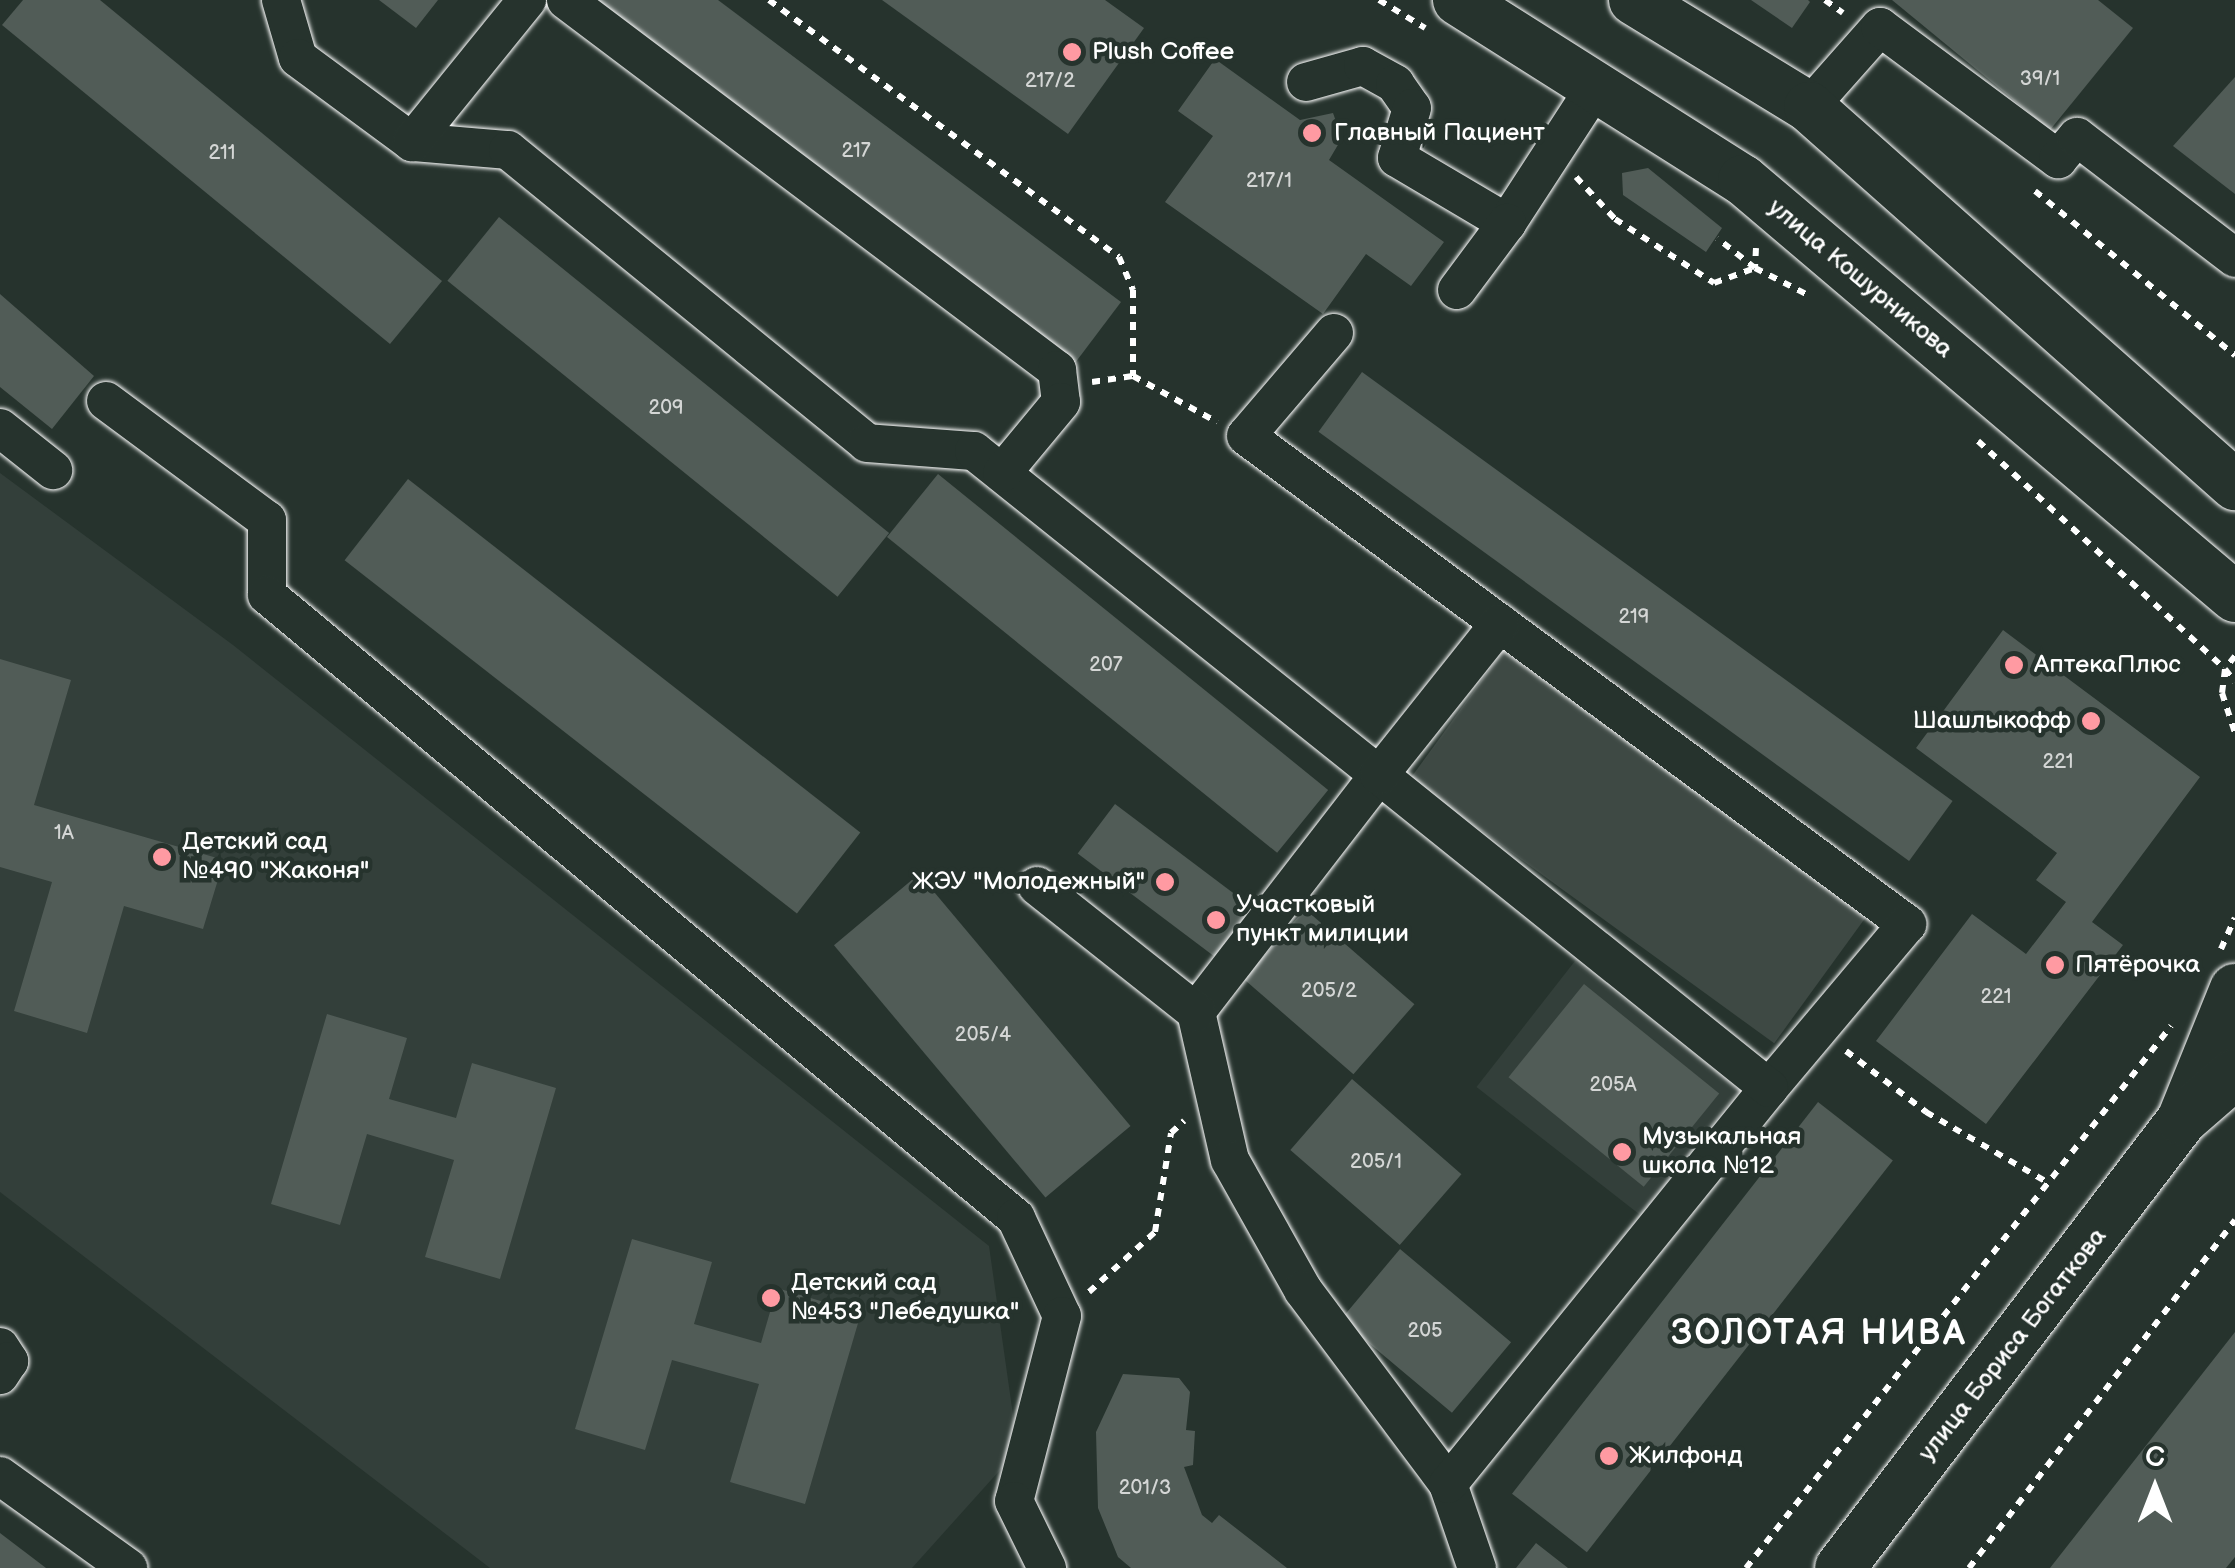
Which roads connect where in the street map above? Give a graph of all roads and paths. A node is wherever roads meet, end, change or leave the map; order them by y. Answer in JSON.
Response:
{"nodes":[{"id":1,"x":280,"y":0,"type":"edge"},
{"id":2,"x":527,"y":0,"type":"edge"},
{"id":3,"x":566,"y":0,"type":"edge"},
{"id":4,"x":769,"y":0,"type":"edge"},
{"id":5,"x":1379,"y":0,"type":"edge"},
{"id":6,"x":1634,"y":0,"type":"edge"},
{"id":7,"x":1451,"y":20,"type":"edge"},
{"id":8,"x":1306,"y":82,"type":"dead end"},
{"id":9,"x":1596,"y":86,"type":"junction"},
{"id":10,"x":1809,"y":106,"type":"junction"},
{"id":11,"x":412,"y":142,"type":"junction"},
{"id":12,"x":1554,"y":154,"type":"junction"},
{"id":13,"x":1507,"y":223,"type":"junction"},
{"id":14,"x":1742,"y":230,"type":"dead end"},
{"id":15,"x":1717,"y":238,"type":"dead end"},
{"id":16,"x":2235,"y":258,"type":"edge"},
{"id":17,"x":1755,"y":268,"type":"junction"},
{"id":18,"x":1457,"y":290,"type":"dead end"},
{"id":19,"x":1824,"y":302,"type":"dead end"},
{"id":20,"x":1334,"y":333,"type":"dead end"},
{"id":21,"x":1133,"y":376,"type":"junction"},
{"id":22,"x":1064,"y":386,"type":"junction"},
{"id":23,"x":106,"y":401,"type":"dead end"},
{"id":24,"x":1213,"y":420,"type":"dead end"},
{"id":25,"x":0,"y":428,"type":"edge"},
{"id":26,"x":1968,"y":432,"type":"dead end"},
{"id":27,"x":52,"y":470,"type":"dead end"},
{"id":28,"x":1002,"y":473,"type":"junction"},
{"id":29,"x":2235,"y":485,"type":"edge"},
{"id":30,"x":2235,"y":596,"type":"edge"},
{"id":31,"x":1500,"y":623,"type":"junction"},
{"id":32,"x":2235,"y":656,"type":"edge"},
{"id":33,"x":2225,"y":669,"type":"junction"},
{"id":34,"x":2235,"y":682,"type":"edge"},
{"id":35,"x":2235,"y":734,"type":"edge"},
{"id":36,"x":1379,"y":775,"type":"junction"},
{"id":37,"x":1037,"y":886,"type":"dead end"},
{"id":38,"x":2235,"y":918,"type":"edge"},
{"id":39,"x":2225,"y":976,"type":"edge"},
{"id":40,"x":2183,"y":1009,"type":"dead end"},
{"id":41,"x":1196,"y":1012,"type":"junction"},
{"id":42,"x":1854,"y":1058,"type":"dead end"},
{"id":43,"x":2235,"y":1074,"type":"edge"},
{"id":44,"x":1769,"y":1088,"type":"junction"},
{"id":45,"x":1214,"y":1094,"type":"junction"},
{"id":46,"x":2182,"y":1120,"type":"junction"},
{"id":47,"x":2050,"y":1184,"type":"junction"},
{"id":48,"x":2235,"y":1220,"type":"edge"},
{"id":49,"x":1062,"y":1316,"type":"junction"},
{"id":50,"x":0,"y":1347,"type":"edge"},
{"id":51,"x":0,"y":1375,"type":"edge"},
{"id":52,"x":0,"y":1476,"type":"edge"},
{"id":53,"x":1448,"y":1484,"type":"junction"},
{"id":54,"x":128,"y":1568,"type":"edge"},
{"id":55,"x":1047,"y":1568,"type":"edge"},
{"id":56,"x":1477,"y":1568,"type":"edge"},
{"id":57,"x":1746,"y":1568,"type":"edge"},
{"id":58,"x":1840,"y":1568,"type":"edge"},
{"id":59,"x":1969,"y":1568,"type":"edge"}],
"edges":[{"from":1,"to":11,"type":"lane"},
{"from":2,"to":11,"type":"lane"},
{"from":3,"to":22,"type":"lane"},
{"from":4,"to":21,"type":"path"},
{"from":5,"to":7,"type":"path"},
{"from":6,"to":10,"type":"main road"},
{"from":7,"to":9,"type":"main road","name":"улица Кошурникова"},
{"from":8,"to":13,"type":"lane"},
{"from":9,"to":12,"type":"lane"},
{"from":9,"to":30,"type":"main road","name":"улица Кошурникова"},
{"from":10,"to":16,"type":"lane"},
{"from":10,"to":29,"type":"main road"},
{"from":11,"to":28,"type":"lane"},
{"from":12,"to":13,"type":"lane"},
{"from":12,"to":17,"type":"path"},
{"from":13,"to":18,"type":"lane"},
{"from":14,"to":17,"type":"path"},
{"from":15,"to":17,"type":"path"},
{"from":17,"to":19,"type":"path"},
{"from":20,"to":31,"type":"lane"},
{"from":21,"to":22,"type":"path"},
{"from":21,"to":24,"type":"path"},
{"from":22,"to":28,"type":"lane"},
{"from":23,"to":49,"type":"lane"},
{"from":25,"to":27,"type":"lane"},
{"from":26,"to":33,"type":"path"},
{"from":28,"to":36,"type":"lane"},
{"from":31,"to":36,"type":"lane"},
{"from":31,"to":44,"type":"lane"},
{"from":32,"to":33,"type":"path"},
{"from":33,"to":34,"type":"path"},
{"from":33,"to":35,"type":"path"},
{"from":36,"to":41,"type":"lane"},
{"from":36,"to":44,"type":"lane"},
{"from":37,"to":41,"type":"lane"},
{"from":38,"to":39,"type":"path"},
{"from":39,"to":46,"type":"main road","name":"улица Бориса Богаткова"},
{"from":40,"to":47,"type":"path"},
{"from":41,"to":45,"type":"lane"},
{"from":42,"to":47,"type":"path"},
{"from":43,"to":46,"type":"main road","name":"улица Бориса Богаткова"},
{"from":44,"to":53,"type":"lane"},
{"from":45,"to":49,"type":"path"},
{"from":45,"to":53,"type":"lane"},
{"from":46,"to":58,"type":"main road","name":"улица Бориса Богаткова"},
{"from":47,"to":57,"type":"path"},
{"from":48,"to":59,"type":"path"},
{"from":49,"to":55,"type":"lane"},
{"from":50,"to":51,"type":"lane"},
{"from":52,"to":54,"type":"lane"},
{"from":53,"to":56,"type":"lane"}]}
